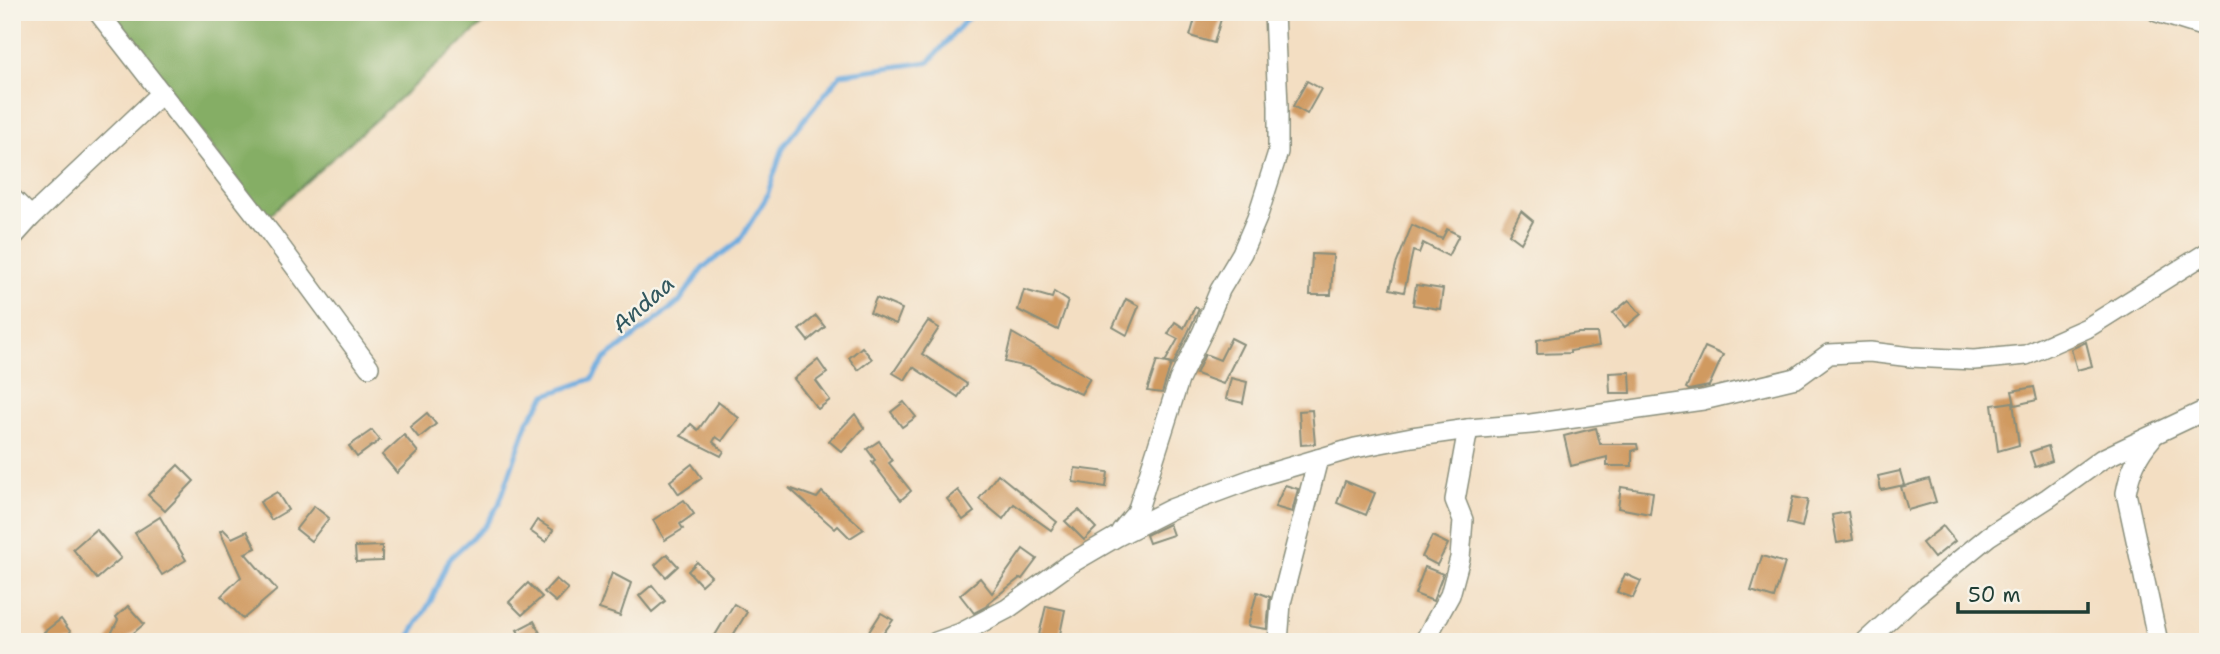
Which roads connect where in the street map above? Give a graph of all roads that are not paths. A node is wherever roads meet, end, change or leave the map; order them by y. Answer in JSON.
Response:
{"nodes":[{"id":1,"x":98,"y":12,"type":"edge"},
{"id":2,"x":1274,"y":12,"type":"edge"},
{"id":3,"x":2157,"y":12,"type":"edge"},
{"id":4,"x":2208,"y":28,"type":"edge"},
{"id":5,"x":162,"y":93,"type":"junction"},
{"id":6,"x":12,"y":198,"type":"edge"},
{"id":7,"x":31,"y":217,"type":"junction"},
{"id":8,"x":12,"y":238,"type":"edge"},
{"id":9,"x":2208,"y":253,"type":"edge"},
{"id":10,"x":369,"y":367,"type":"dead end"},
{"id":11,"x":2208,"y":409,"type":"edge"},
{"id":12,"x":1468,"y":429,"type":"junction"},
{"id":13,"x":2155,"y":435,"type":"junction"},
{"id":14,"x":1318,"y":459,"type":"junction"},
{"id":15,"x":1116,"y":537,"type":"junction"},
{"id":16,"x":936,"y":642,"type":"edge"},
{"id":17,"x":1278,"y":642,"type":"edge"},
{"id":18,"x":1424,"y":642,"type":"edge"},
{"id":19,"x":1865,"y":642,"type":"edge"},
{"id":20,"x":2158,"y":642,"type":"edge"}],
"edges":[{"from":1,"to":5,"type":"street"},
{"from":2,"to":15,"type":"street"},
{"from":3,"to":4,"type":"street"},
{"from":5,"to":7,"type":"street"},
{"from":5,"to":10,"type":"street"},
{"from":6,"to":7,"type":"street"},
{"from":7,"to":8,"type":"street"},
{"from":9,"to":12,"type":"street"},
{"from":11,"to":13,"type":"street"},
{"from":12,"to":14,"type":"street"},
{"from":12,"to":18,"type":"street"},
{"from":13,"to":19,"type":"street"},
{"from":13,"to":20,"type":"street"},
{"from":14,"to":15,"type":"street"},
{"from":14,"to":17,"type":"street"},
{"from":15,"to":16,"type":"street"}]}
